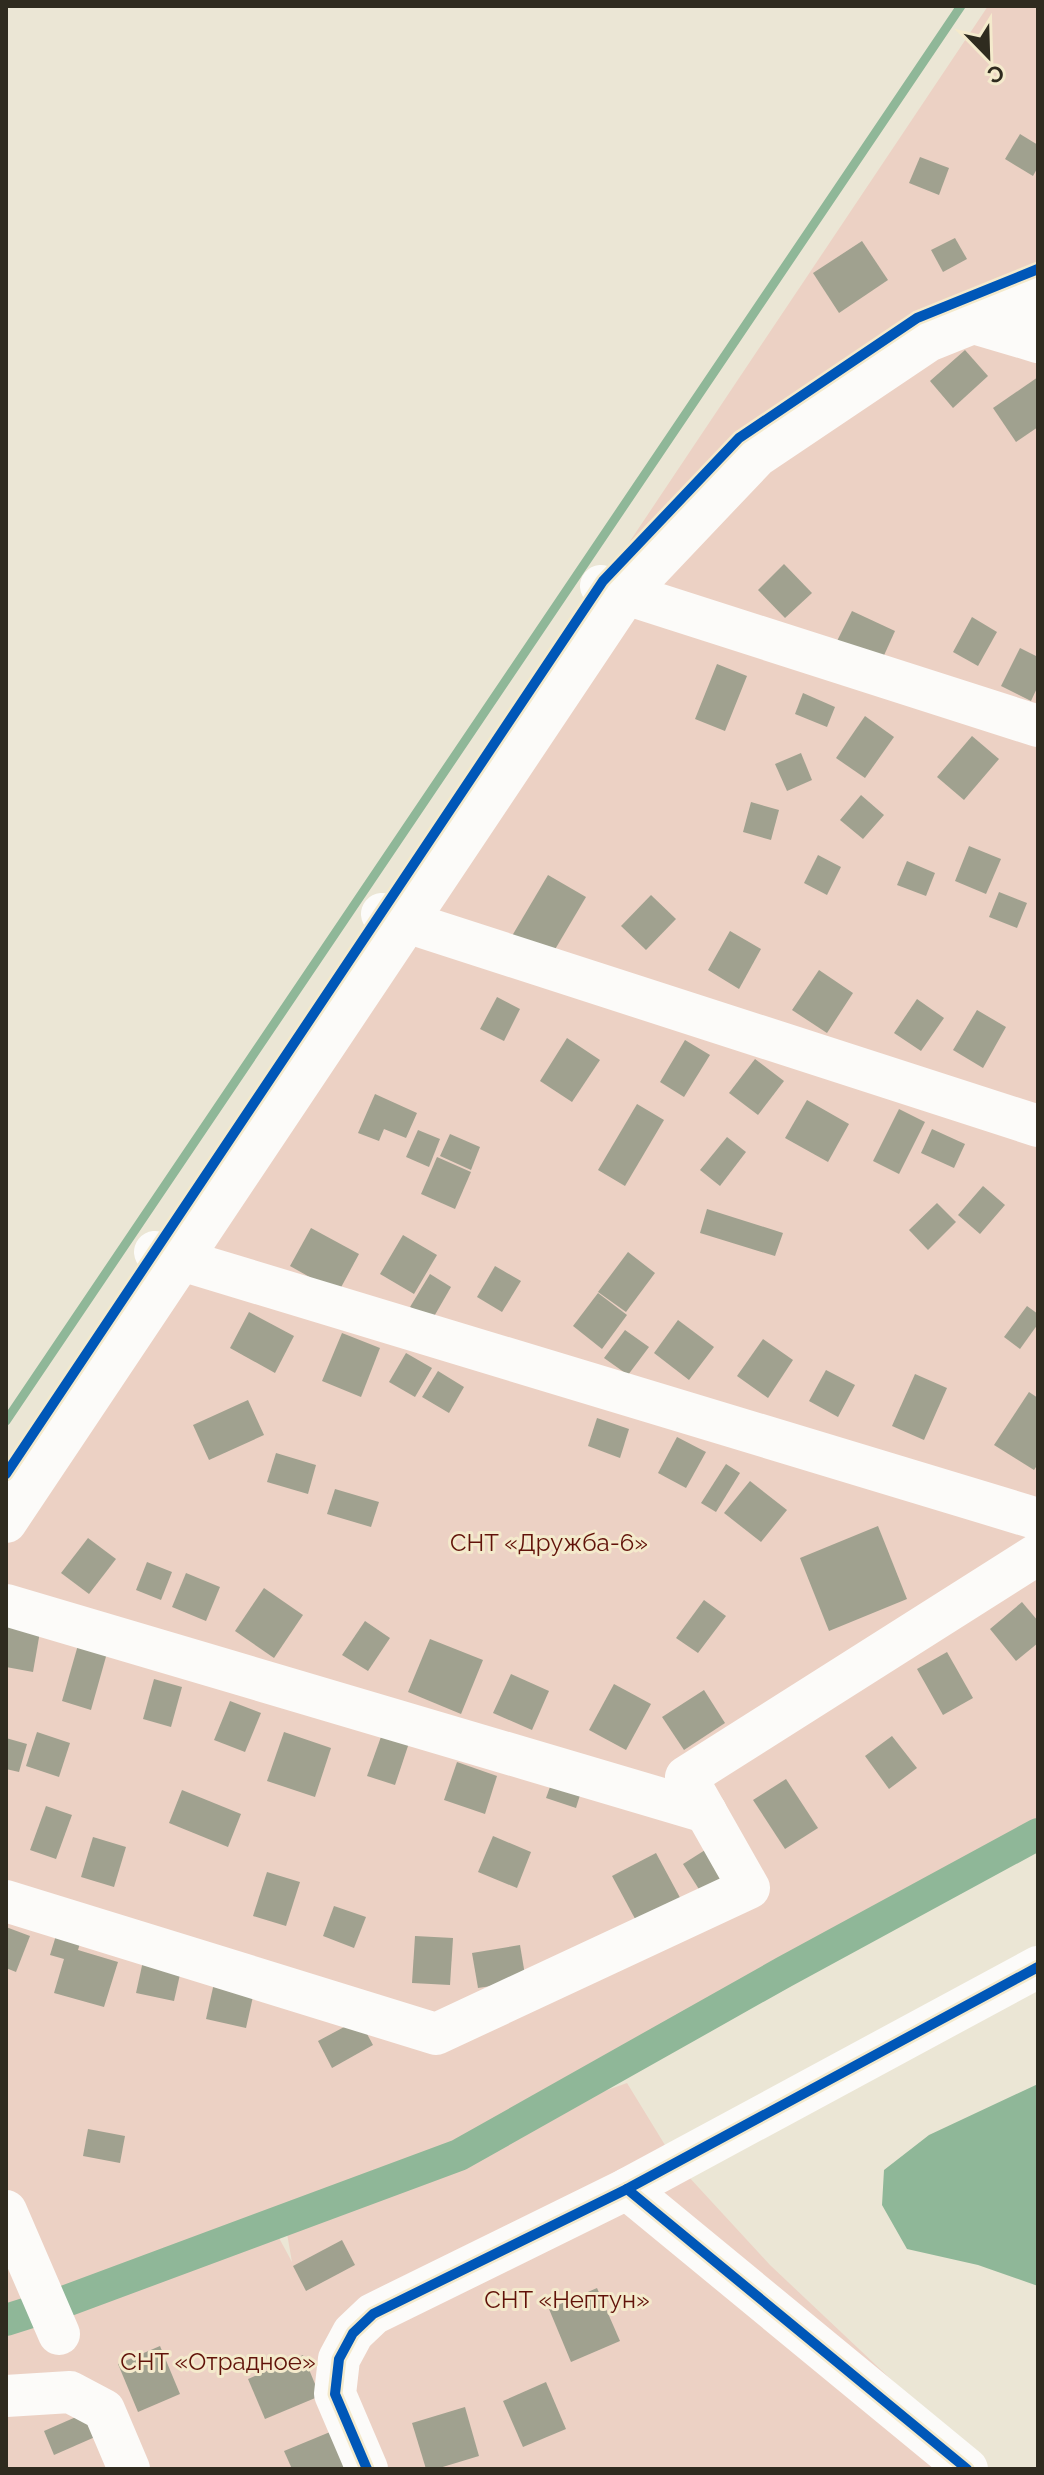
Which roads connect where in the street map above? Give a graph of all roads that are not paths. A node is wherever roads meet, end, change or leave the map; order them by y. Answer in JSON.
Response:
{"nodes":[{"id":1,"x":1038,"y":269,"type":"edge"},
{"id":2,"x":1038,"y":297,"type":"edge"},
{"id":3,"x":974,"y":323,"type":"junction"},
{"id":4,"x":1038,"y":342,"type":"edge"},
{"id":5,"x":613,"y":590,"type":"junction"},
{"id":6,"x":1038,"y":726,"type":"edge"},
{"id":7,"x":394,"y":917,"type":"junction"},
{"id":8,"x":1038,"y":1126,"type":"edge"},
{"id":9,"x":168,"y":1256,"type":"junction"},
{"id":10,"x":6,"y":1474,"type":"edge"},
{"id":11,"x":1038,"y":1519,"type":"edge"},
{"id":12,"x":6,"y":1522,"type":"edge"},
{"id":13,"x":1038,"y":1554,"type":"edge"},
{"id":14,"x":6,"y":1605,"type":"edge"},
{"id":15,"x":706,"y":1812,"type":"junction"},
{"id":16,"x":6,"y":1901,"type":"edge"},
{"id":17,"x":1038,"y":1967,"type":"edge"},
{"id":18,"x":627,"y":2189,"type":"junction"},
{"id":19,"x":6,"y":2211,"type":"edge"},
{"id":20,"x":59,"y":2334,"type":"dead end"},
{"id":21,"x":6,"y":2396,"type":"edge"},
{"id":22,"x":129,"y":2469,"type":"edge"},
{"id":23,"x":367,"y":2469,"type":"edge"},
{"id":24,"x":967,"y":2469,"type":"edge"}],
"edges":[{"from":1,"to":5,"type":"street"},
{"from":2,"to":3,"type":"street"},
{"from":3,"to":4,"type":"street"},
{"from":3,"to":5,"type":"street"},
{"from":5,"to":6,"type":"street"},
{"from":5,"to":7,"type":"street"},
{"from":7,"to":8,"type":"street"},
{"from":7,"to":9,"type":"street"},
{"from":9,"to":10,"type":"street"},
{"from":9,"to":11,"type":"street"},
{"from":9,"to":12,"type":"street"},
{"from":13,"to":15,"type":"street"},
{"from":14,"to":15,"type":"street"},
{"from":15,"to":16,"type":"street"},
{"from":17,"to":18,"type":"street"},
{"from":18,"to":23,"type":"street"},
{"from":18,"to":24,"type":"street"},
{"from":19,"to":20,"type":"street"},
{"from":21,"to":22,"type":"street"}]}
